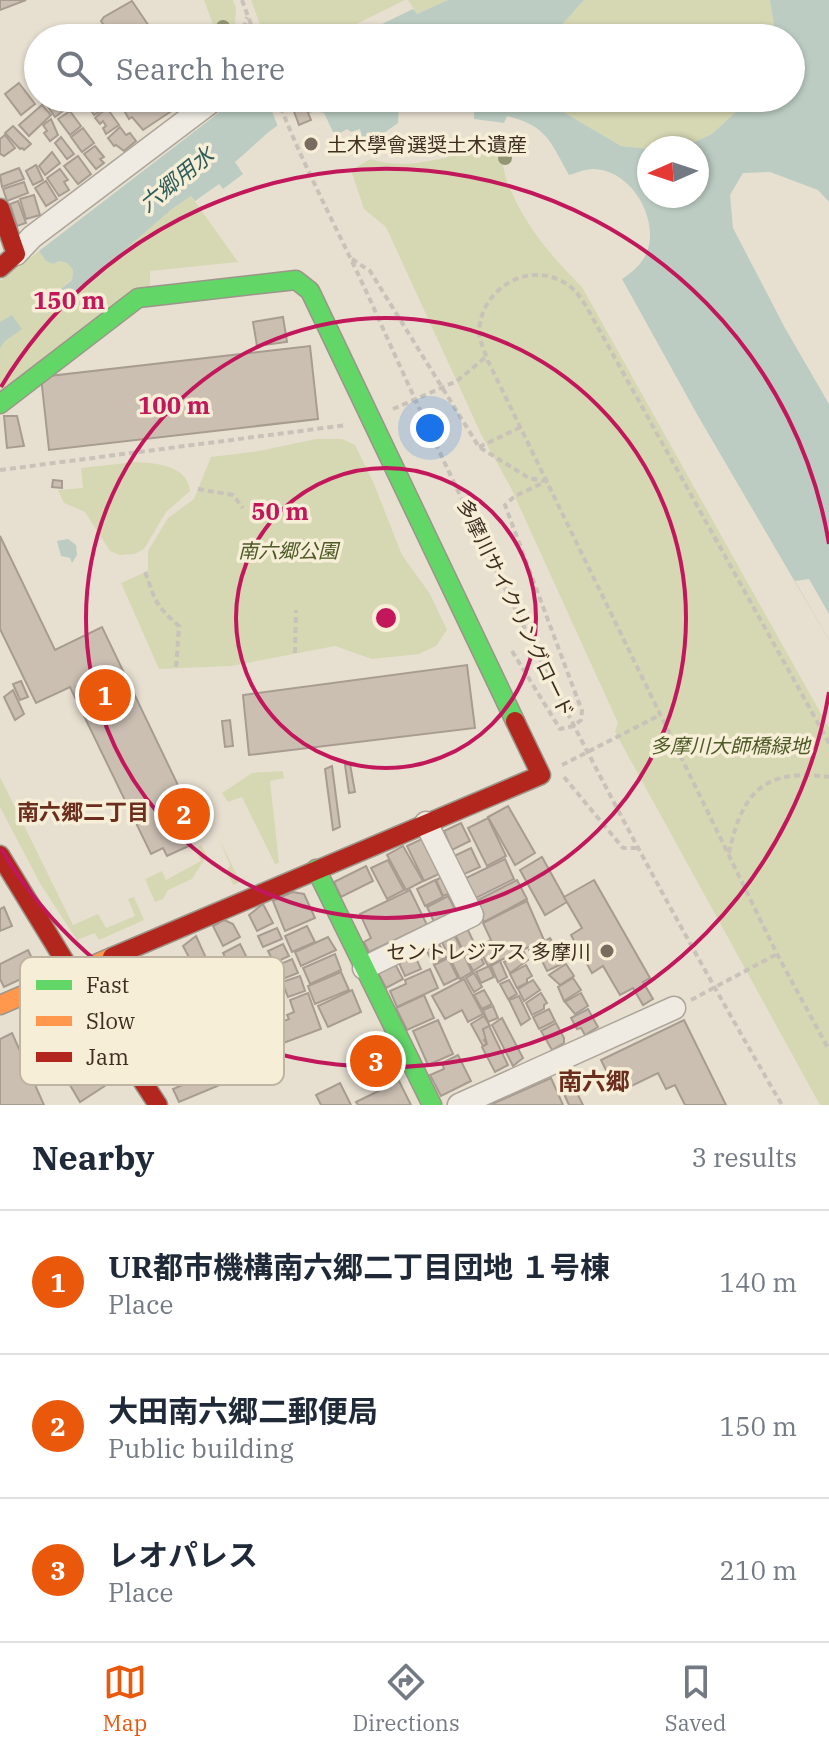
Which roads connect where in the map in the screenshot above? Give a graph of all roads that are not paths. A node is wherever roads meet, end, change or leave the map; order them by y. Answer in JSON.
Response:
{"nodes":[{"id":1,"x":197,"y":112,"type":"edge"},
{"id":2,"x":0,"y":208,"type":"edge"},
{"id":3,"x":8,"y":261,"type":"edge"},
{"id":4,"x":0,"y":404,"type":"edge"},
{"id":5,"x":426,"y":823,"type":"junction"},
{"id":6,"x":0,"y":855,"type":"edge"},
{"id":7,"x":316,"y":869,"type":"junction"},
{"id":8,"x":62,"y":957,"type":"edge"},
{"id":9,"x":110,"y":957,"type":"edge"},
{"id":10,"x":364,"y":968,"type":"junction"},
{"id":11,"x":20,"y":996,"type":"edge"},
{"id":12,"x":683,"y":1004,"type":"road end"},
{"id":13,"x":0,"y":1005,"type":"edge"},
{"id":14,"x":145,"y":1085,"type":"edge"},
{"id":15,"x":158,"y":1105,"type":"edge"},
{"id":16,"x":432,"y":1105,"type":"edge"},
{"id":17,"x":459,"y":1105,"type":"edge"}],
"edges":[{"from":1,"to":3,"type":"street"},
{"from":2,"to":3,"type":"street"},
{"from":4,"to":5,"type":"street"},
{"from":5,"to":7,"type":"street"},
{"from":5,"to":10,"type":"street"},
{"from":6,"to":8,"type":"street"},
{"from":7,"to":9,"type":"street"},
{"from":7,"to":10,"type":"street"},
{"from":10,"to":16,"type":"street"},
{"from":11,"to":13,"type":"street"},
{"from":12,"to":17,"type":"street"},
{"from":14,"to":15,"type":"street"}]}
